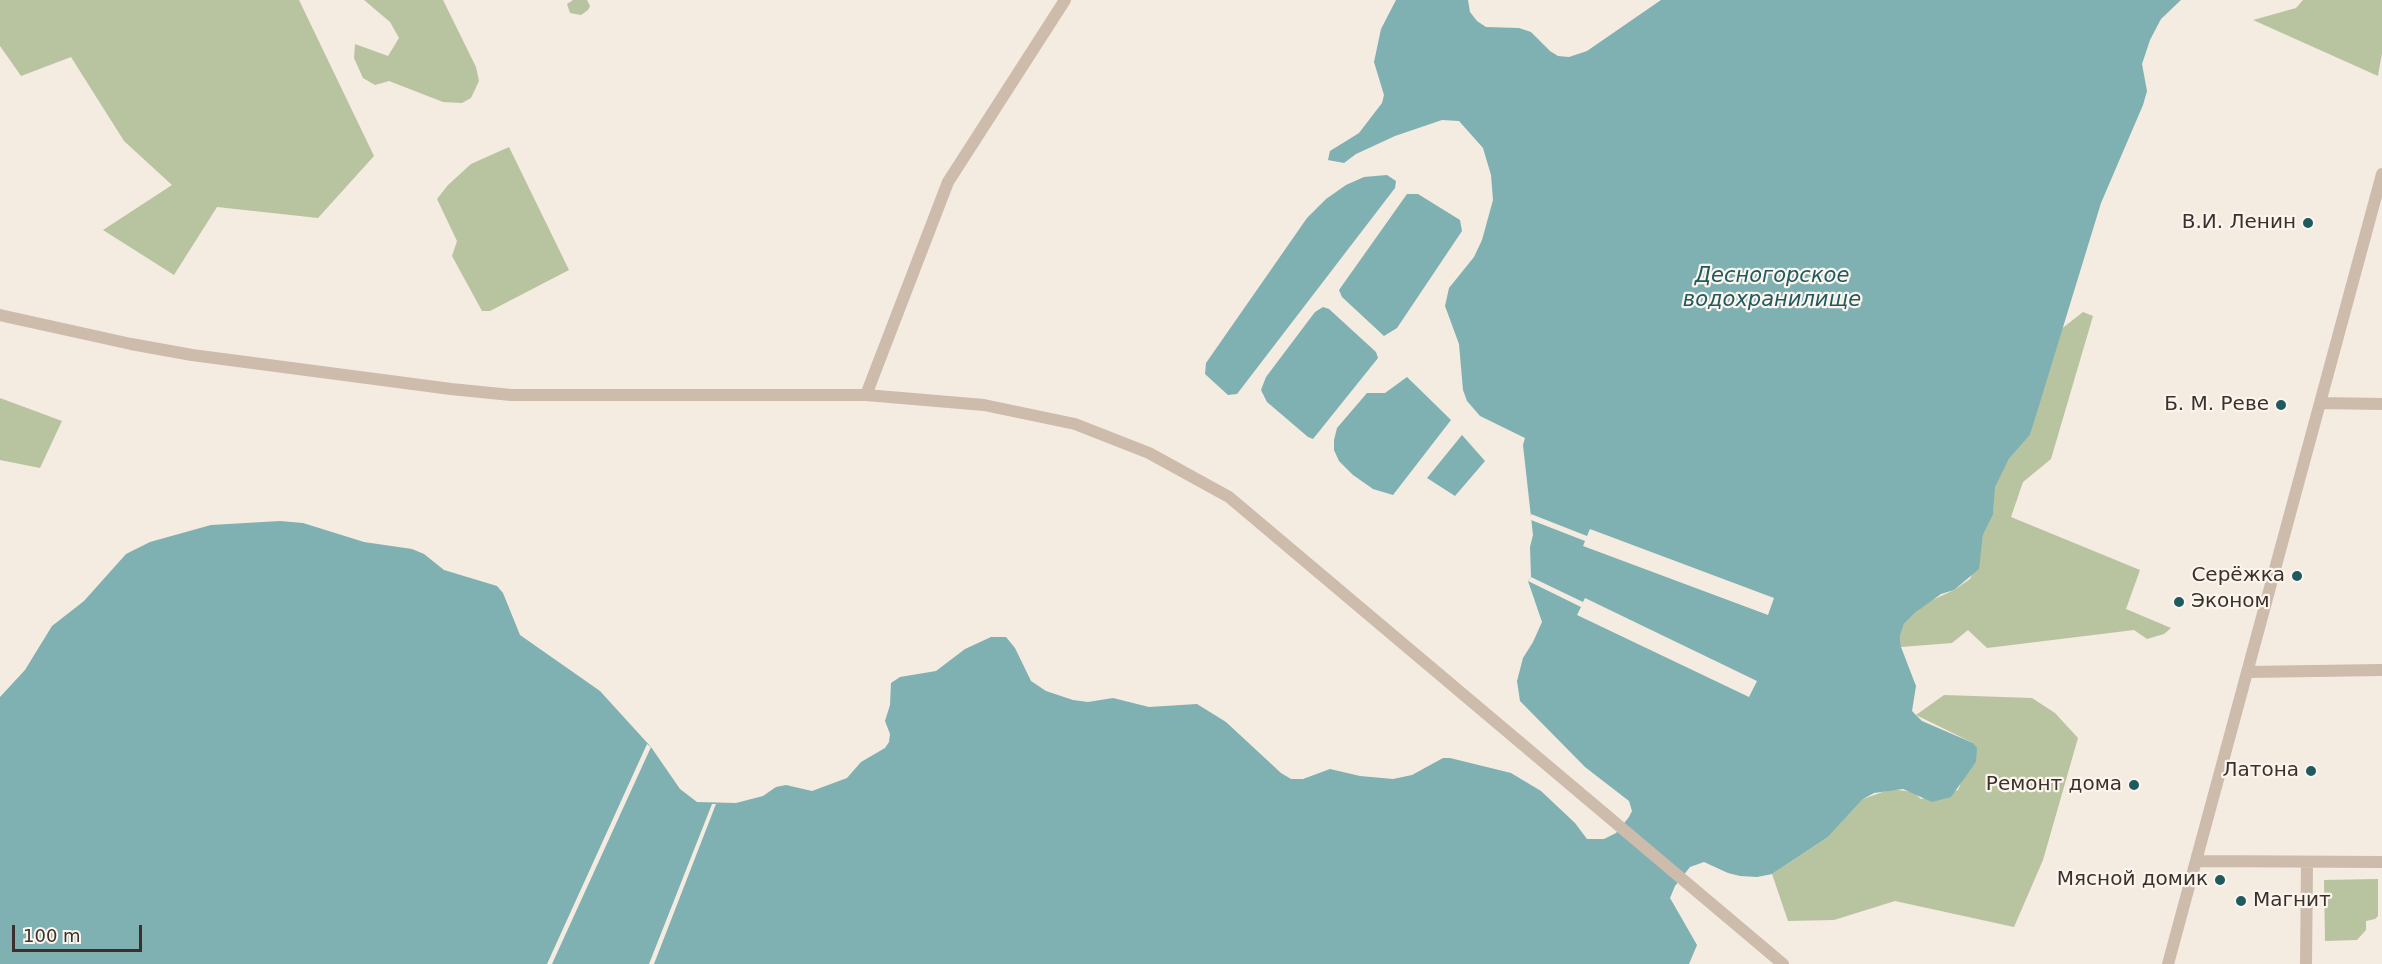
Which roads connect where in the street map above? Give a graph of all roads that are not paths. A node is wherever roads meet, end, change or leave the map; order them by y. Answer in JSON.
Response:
{"nodes":[{"id":1,"x":1065,"y":0,"type":"edge"},
{"id":2,"x":2382,"y":174,"type":"edge"},
{"id":3,"x":0,"y":315,"type":"edge"},
{"id":4,"x":866,"y":395,"type":"junction"},
{"id":5,"x":2320,"y":403,"type":"junction"},
{"id":6,"x":2382,"y":404,"type":"edge"},
{"id":7,"x":2382,"y":670,"type":"edge"},
{"id":8,"x":2247,"y":672,"type":"junction"},
{"id":9,"x":2196,"y":861,"type":"junction"},
{"id":10,"x":2382,"y":862,"type":"edge"},
{"id":11,"x":2307,"y":863,"type":"junction"},
{"id":12,"x":1783,"y":964,"type":"edge"},
{"id":13,"x":2168,"y":964,"type":"edge"},
{"id":14,"x":2306,"y":964,"type":"edge"}],
"edges":[{"from":1,"to":4,"type":"street"},
{"from":2,"to":5,"type":"street"},
{"from":3,"to":4,"type":"street"},
{"from":4,"to":12,"type":"street"},
{"from":5,"to":6,"type":"street"},
{"from":5,"to":8,"type":"street"},
{"from":7,"to":8,"type":"street"},
{"from":8,"to":9,"type":"street"},
{"from":9,"to":11,"type":"street"},
{"from":9,"to":13,"type":"street"},
{"from":10,"to":11,"type":"street"},
{"from":11,"to":14,"type":"street"}]}
